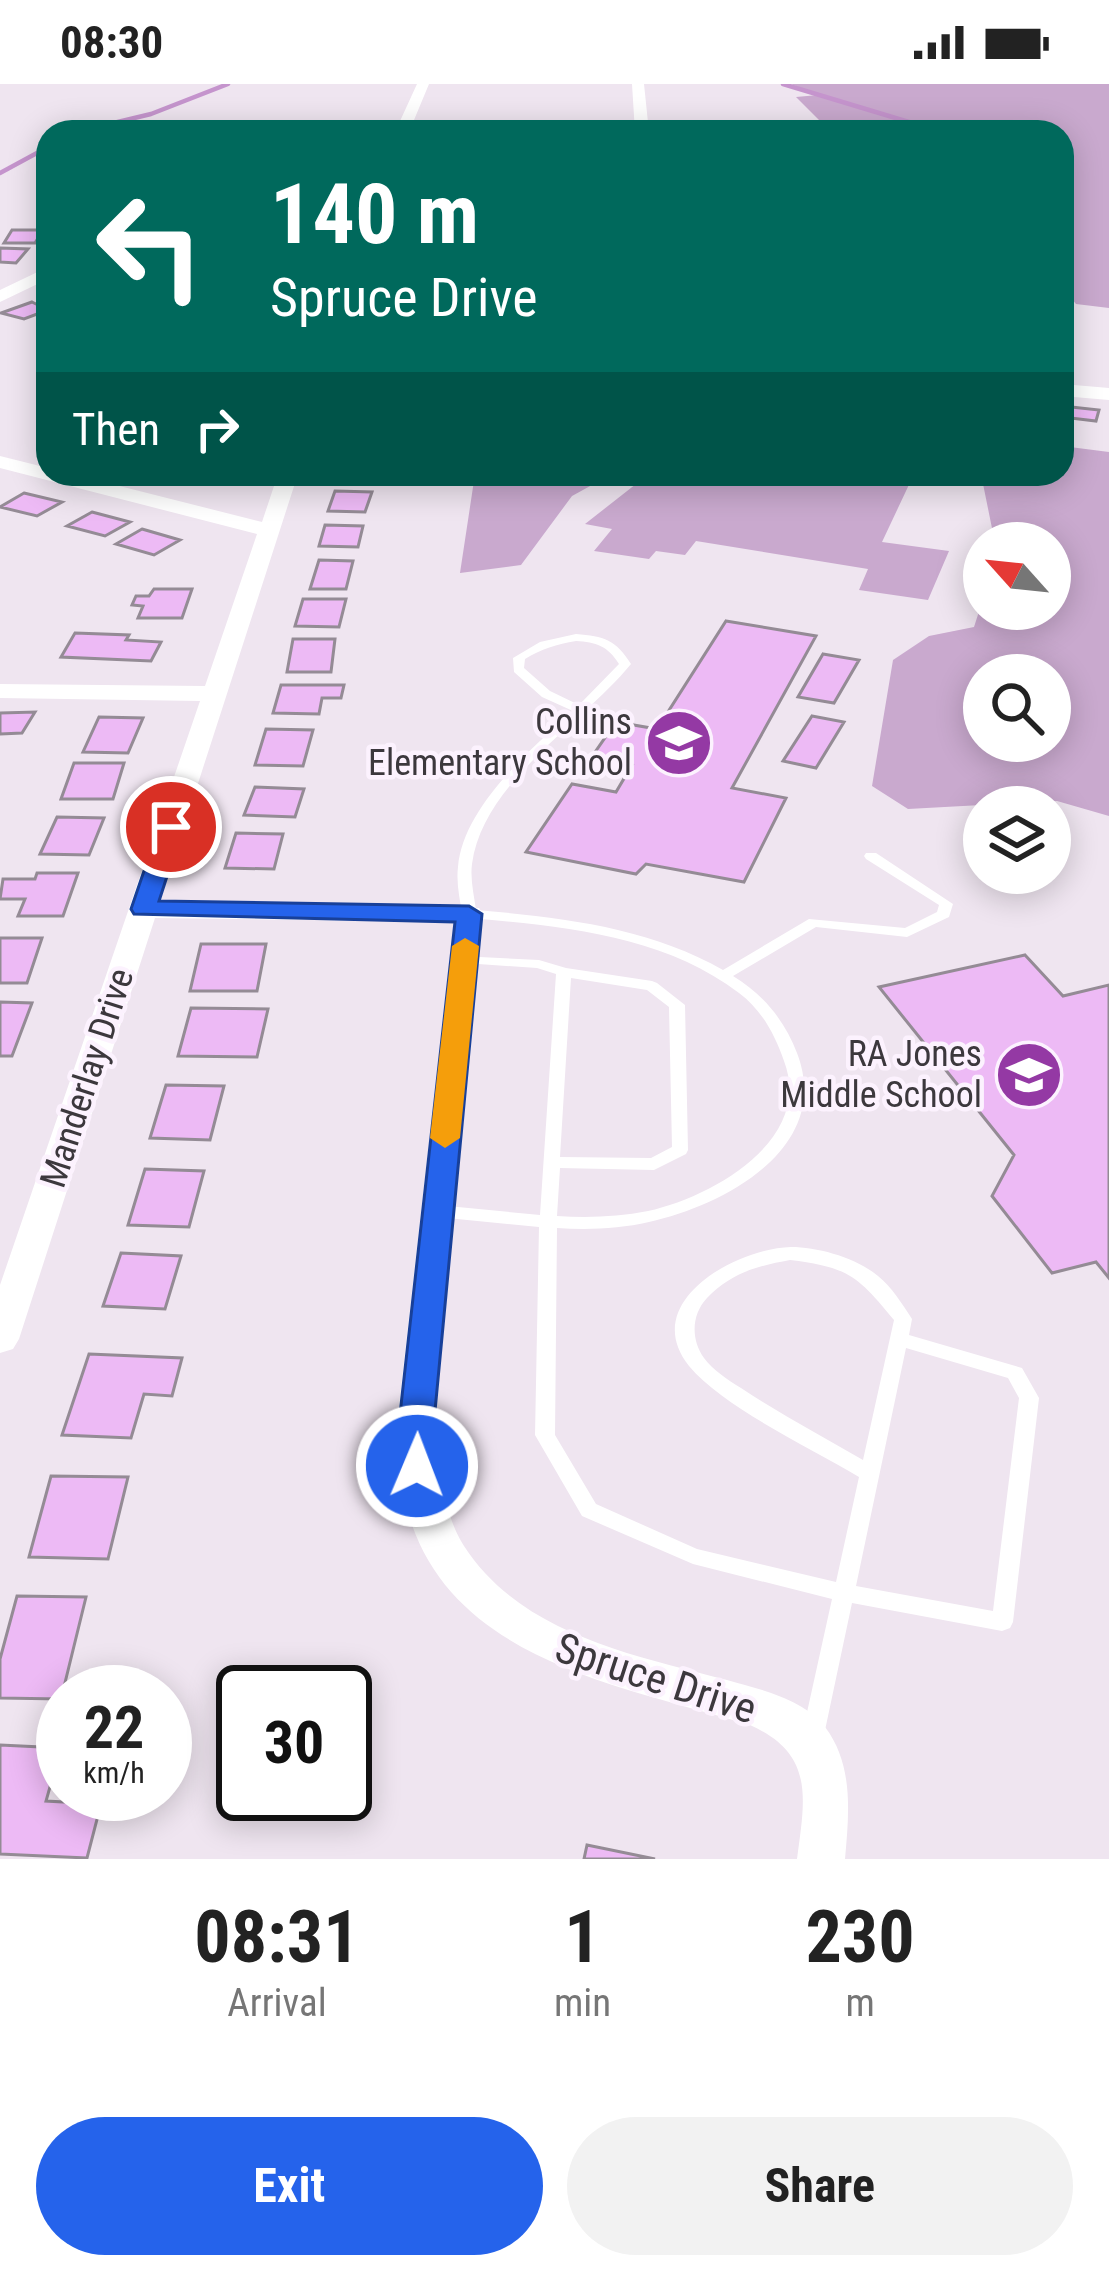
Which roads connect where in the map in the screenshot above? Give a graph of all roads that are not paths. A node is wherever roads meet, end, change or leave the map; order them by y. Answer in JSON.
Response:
{"nodes":[{"id":1,"x":423,"y":84,"type":"edge"},
{"id":2,"x":638,"y":84,"type":"edge"},
{"id":3,"x":407,"y":120,"type":"edge"},
{"id":4,"x":641,"y":120,"type":"edge"},
{"id":5,"x":36,"y":278,"type":"edge"},
{"id":6,"x":0,"y":298,"type":"edge"},
{"id":7,"x":1074,"y":391,"type":"edge"},
{"id":8,"x":1109,"y":394,"type":"edge"},
{"id":9,"x":0,"y":462,"type":"edge"},
{"id":10,"x":36,"y":471,"type":"edge"},
{"id":11,"x":95,"y":486,"type":"edge"},
{"id":12,"x":284,"y":486,"type":"edge"},
{"id":13,"x":268,"y":530,"type":"junction"},
{"id":14,"x":0,"y":691,"type":"edge"},
{"id":15,"x":215,"y":694,"type":"junction"},
{"id":16,"x":580,"y":710,"type":"junction"},
{"id":17,"x":871,"y":856,"type":"dead end"},
{"id":18,"x":144,"y":909,"type":"junction"},
{"id":19,"x":469,"y":914,"type":"junction"},
{"id":20,"x":464,"y":959,"type":"junction"},
{"id":21,"x":564,"y":972,"type":"junction"},
{"id":22,"x":723,"y":976,"type":"junction"},
{"id":23,"x":552,"y":1162,"type":"junction"},
{"id":24,"x":437,"y":1211,"type":"junction"},
{"id":25,"x":548,"y":1219,"type":"junction"},
{"id":26,"x":898,"y":1339,"type":"junction"},
{"id":27,"x":0,"y":1340,"type":"edge"},
{"id":28,"x":869,"y":1473,"type":"junction"},
{"id":29,"x":844,"y":1593,"type":"junction"},
{"id":30,"x":811,"y":1743,"type":"junction"},
{"id":31,"x":821,"y":1859,"type":"edge"}],
"edges":[{"from":1,"to":3,"type":"street"},
{"from":2,"to":4,"type":"street"},
{"from":5,"to":6,"type":"street"},
{"from":7,"to":8,"type":"street"},
{"from":9,"to":10,"type":"street"},
{"from":11,"to":13,"type":"street"},
{"from":12,"to":13,"type":"street","name":"Manderlay Drive"},
{"from":13,"to":15,"type":"street","name":"Manderlay Drive"},
{"from":14,"to":15,"type":"street"},
{"from":15,"to":18,"type":"street","name":"Manderlay Drive"},
{"from":16,"to":16,"type":"lane"},
{"from":16,"to":19,"type":"lane"},
{"from":17,"to":22,"type":"lane"},
{"from":18,"to":19,"type":"street"},
{"from":18,"to":27,"type":"street","name":"Manderlay Drive"},
{"from":19,"to":20,"type":"street","name":"Spruce Drive"},
{"from":19,"to":22,"type":"lane"},
{"from":20,"to":21,"type":"lane"},
{"from":20,"to":24,"type":"street","name":"Spruce Drive"},
{"from":21,"to":23,"type":"lane"},
{"from":21,"to":23,"type":"lane"},
{"from":22,"to":25,"type":"lane"},
{"from":23,"to":25,"type":"lane"},
{"from":24,"to":25,"type":"lane"},
{"from":24,"to":30,"type":"street","name":"Spruce Drive"},
{"from":25,"to":29,"type":"lane"},
{"from":26,"to":28,"type":"lane"},
{"from":26,"to":28,"type":"lane"},
{"from":26,"to":29,"type":"lane"},
{"from":28,"to":29,"type":"lane"},
{"from":29,"to":30,"type":"lane"},
{"from":30,"to":31,"type":"street"}]}
